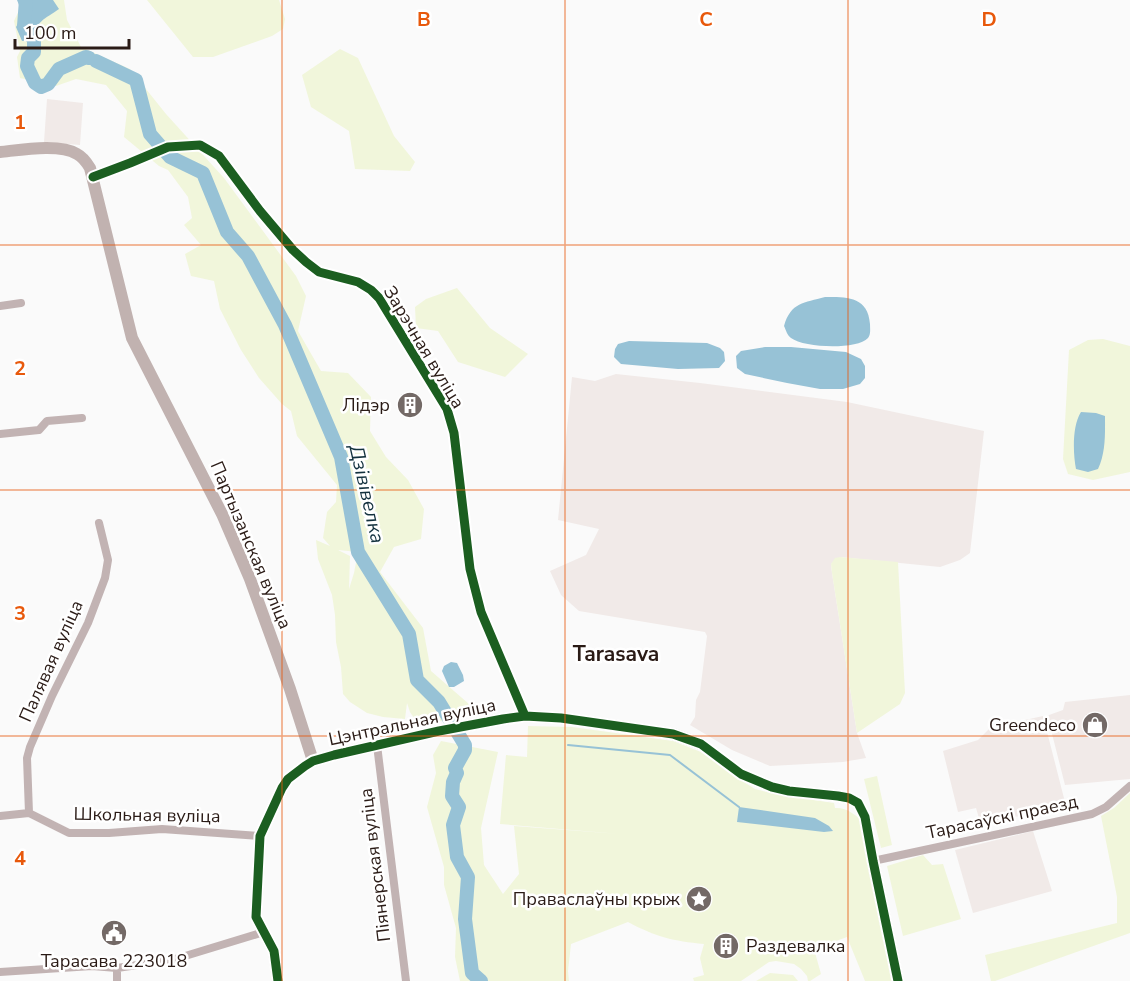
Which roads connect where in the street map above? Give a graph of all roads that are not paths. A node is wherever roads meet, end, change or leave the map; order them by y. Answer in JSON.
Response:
{"nodes":[{"id":1,"x":0,"y":152,"type":"edge"},
{"id":2,"x":93,"y":177,"type":"junction"},
{"id":3,"x":21,"y":303,"type":"dead end"},
{"id":4,"x":0,"y":306,"type":"edge"},
{"id":5,"x":82,"y":418,"type":"dead end"},
{"id":6,"x":0,"y":434,"type":"edge"},
{"id":7,"x":99,"y":523,"type":"dead end"},
{"id":8,"x":525,"y":716,"type":"junction"},
{"id":9,"x":377,"y":745,"type":"junction"},
{"id":10,"x":313,"y":761,"type":"junction"},
{"id":11,"x":1130,"y":786,"type":"edge"},
{"id":12,"x":28,"y":813,"type":"junction"},
{"id":13,"x":0,"y":816,"type":"edge"},
{"id":14,"x":260,"y":836,"type":"junction"},
{"id":15,"x":873,"y":861,"type":"junction"},
{"id":16,"x":264,"y":932,"type":"junction"},
{"id":17,"x":117,"y":968,"type":"junction"},
{"id":18,"x":0,"y":972,"type":"edge"},
{"id":19,"x":117,"y":981,"type":"edge"},
{"id":20,"x":278,"y":981,"type":"edge"},
{"id":21,"x":406,"y":981,"type":"edge"},
{"id":22,"x":898,"y":981,"type":"edge"}],
"edges":[{"from":1,"to":2,"type":"street","name":"Партызанская вуліца"},
{"from":2,"to":8,"type":"street","name":"Зарэчная вуліца"},
{"from":2,"to":10,"type":"street","name":"Партызанская вуліца"},
{"from":3,"to":4,"type":"street"},
{"from":5,"to":6,"type":"street"},
{"from":7,"to":12,"type":"street","name":"Палявая вуліца"},
{"from":8,"to":9,"type":"street","name":"Цэнтральная вуліца"},
{"from":8,"to":15,"type":"street","name":"Цэнтральная вуліца"},
{"from":9,"to":10,"type":"street","name":"Цэнтральная вуліца"},
{"from":9,"to":21,"type":"street","name":"Піянерская вуліца"},
{"from":10,"to":14,"type":"street"},
{"from":11,"to":15,"type":"street","name":"Тарасаўскі праезд"},
{"from":12,"to":13,"type":"street"},
{"from":12,"to":14,"type":"street","name":"Школьная вуліца"},
{"from":14,"to":16,"type":"street"},
{"from":15,"to":22,"type":"street","name":"Цэнтральная вуліца"},
{"from":16,"to":17,"type":"street"},
{"from":16,"to":20,"type":"street"},
{"from":17,"to":18,"type":"street"},
{"from":17,"to":19,"type":"street"}]}
